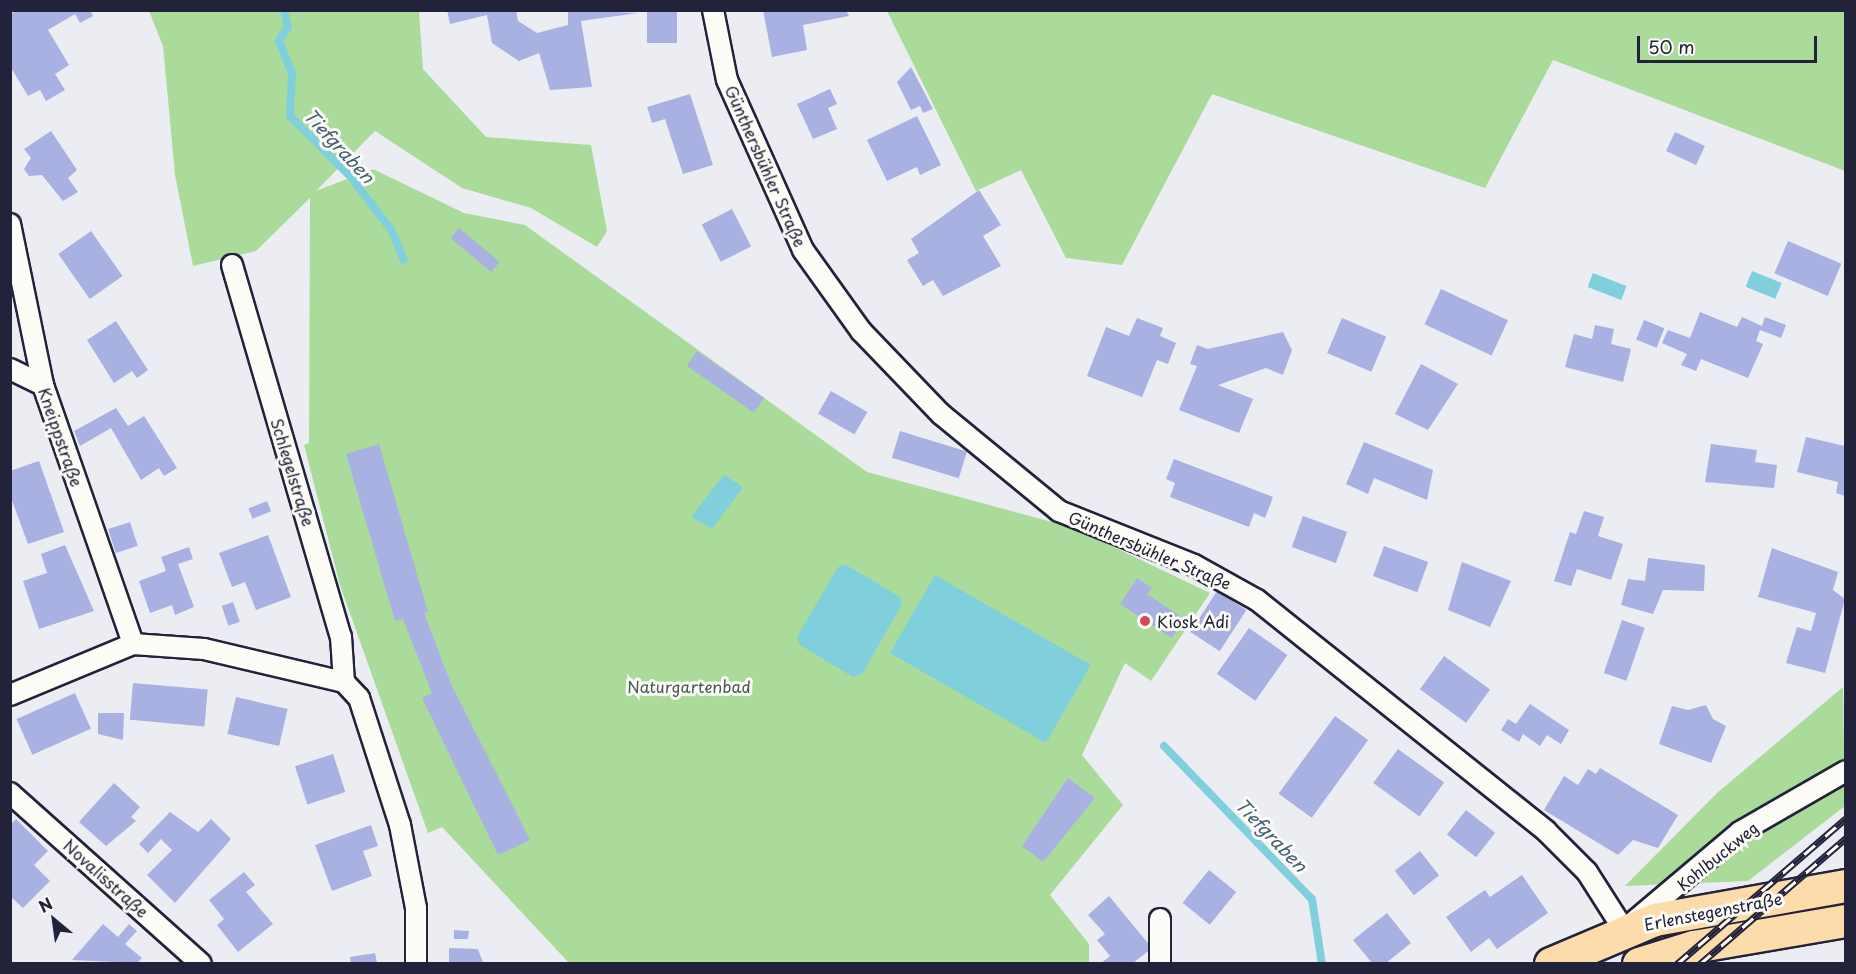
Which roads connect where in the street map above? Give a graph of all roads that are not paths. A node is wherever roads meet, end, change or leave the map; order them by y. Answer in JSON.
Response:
{"nodes":[{"id":1,"x":714,"y":10,"type":"edge"},
{"id":2,"x":10,"y":224,"type":"edge"},
{"id":3,"x":232,"y":265,"type":"dead end"},
{"id":4,"x":10,"y":369,"type":"edge"},
{"id":5,"x":43,"y":385,"type":"junction"},
{"id":6,"x":133,"y":644,"type":"junction"},
{"id":7,"x":344,"y":682,"type":"junction"},
{"id":8,"x":10,"y":695,"type":"edge"},
{"id":9,"x":1845,"y":771,"type":"edge"},
{"id":10,"x":10,"y":793,"type":"edge"},
{"id":11,"x":1845,"y":886,"type":"edge"},
{"id":12,"x":1160,"y":919,"type":"dead end"},
{"id":13,"x":1845,"y":921,"type":"edge"},
{"id":14,"x":1624,"y":930,"type":"junction"},
{"id":15,"x":201,"y":963,"type":"edge"},
{"id":16,"x":416,"y":963,"type":"edge"},
{"id":17,"x":1160,"y":963,"type":"edge"},
{"id":18,"x":1551,"y":963,"type":"edge"},
{"id":19,"x":1637,"y":963,"type":"edge"}],
"edges":[{"from":1,"to":14,"type":"street","name":"Günthersbühler Straße"},
{"from":2,"to":5,"type":"street","name":"Kneippstraße"},
{"from":3,"to":7,"type":"street","name":"Schlegelstraße"},
{"from":4,"to":5,"type":"street"},
{"from":5,"to":6,"type":"street","name":"Kneippstraße"},
{"from":6,"to":7,"type":"street"},
{"from":6,"to":8,"type":"street"},
{"from":7,"to":16,"type":"street"},
{"from":9,"to":14,"type":"street","name":"Kohlbuckweg"},
{"from":10,"to":15,"type":"street","name":"Novalisstraße"},
{"from":11,"to":14,"type":"main road","name":"Erlenstegenstraße"},
{"from":12,"to":17,"type":"street"},
{"from":13,"to":19,"type":"main road","name":"Erlenstegenstraße"},
{"from":14,"to":18,"type":"main road","name":"Erlenstegenstraße"},
{"from":14,"to":19,"type":"main road"}]}
